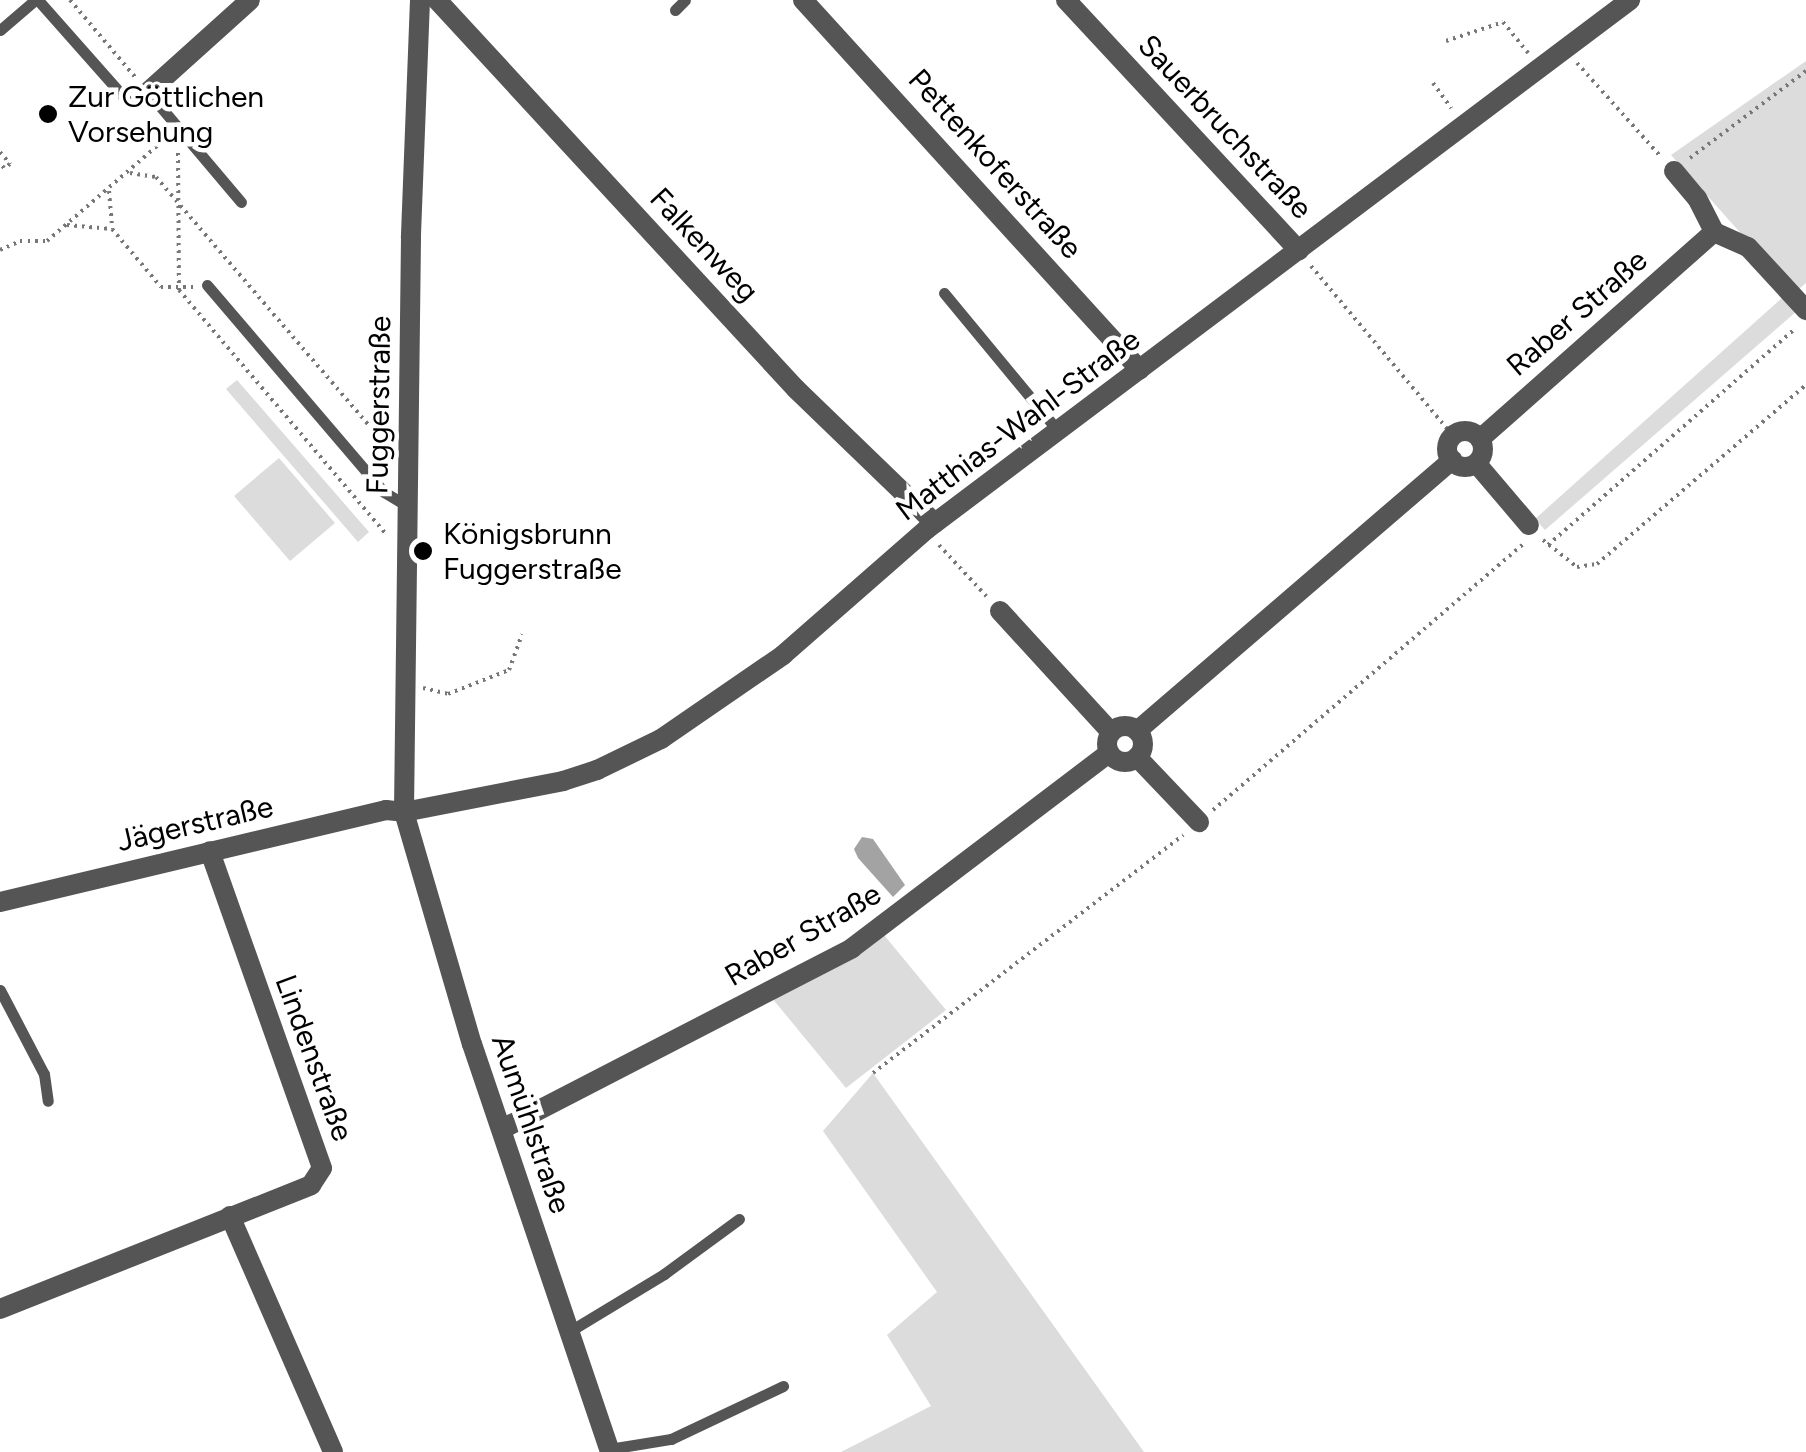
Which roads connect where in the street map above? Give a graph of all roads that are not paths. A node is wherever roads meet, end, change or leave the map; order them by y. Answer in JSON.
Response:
{"nodes":[{"id":1,"x":36,"y":0,"type":"edge"},
{"id":2,"x":250,"y":0,"type":"edge"},
{"id":3,"x":420,"y":0,"type":"edge"},
{"id":4,"x":437,"y":0,"type":"edge"},
{"id":5,"x":685,"y":0,"type":"edge"},
{"id":6,"x":803,"y":0,"type":"edge"},
{"id":7,"x":1066,"y":0,"type":"edge"},
{"id":8,"x":1630,"y":0,"type":"edge"},
{"id":9,"x":675,"y":10,"type":"dead end"},
{"id":10,"x":0,"y":30,"type":"edge"},
{"id":11,"x":148,"y":92,"type":"junction"},
{"id":12,"x":1674,"y":171,"type":"road end"},
{"id":13,"x":241,"y":202,"type":"dead end"},
{"id":14,"x":1714,"y":232,"type":"junction"},
{"id":15,"x":1298,"y":251,"type":"junction"},
{"id":16,"x":207,"y":285,"type":"road end"},
{"id":17,"x":944,"y":293,"type":"dead end"},
{"id":18,"x":1806,"y":310,"type":"edge"},
{"id":19,"x":1140,"y":370,"type":"junction"},
{"id":20,"x":1058,"y":431,"type":"junction"},
{"id":21,"x":1480,"y":439,"type":"junction"},
{"id":22,"x":1452,"y":460,"type":"junction"},
{"id":23,"x":1477,"y":464,"type":"junction"},
{"id":24,"x":407,"y":506,"type":"junction"},
{"id":25,"x":1529,"y":524,"type":"road end"},
{"id":26,"x":931,"y":526,"type":"junction"},
{"id":27,"x":1000,"y":612,"type":"road end"},
{"id":28,"x":1137,"y":731,"type":"junction"},
{"id":29,"x":1110,"y":743,"type":"junction"},
{"id":30,"x":1137,"y":757,"type":"junction"},
{"id":31,"x":404,"y":812,"type":"junction"},
{"id":32,"x":1199,"y":822,"type":"dead end"},
{"id":33,"x":210,"y":851,"type":"junction"},
{"id":34,"x":0,"y":902,"type":"edge"},
{"id":35,"x":0,"y":990,"type":"edge"},
{"id":36,"x":48,"y":1101,"type":"dead end"},
{"id":37,"x":502,"y":1129,"type":"junction"},
{"id":38,"x":230,"y":1216,"type":"junction"},
{"id":39,"x":739,"y":1219,"type":"dead end"},
{"id":40,"x":0,"y":1309,"type":"edge"},
{"id":41,"x":570,"y":1331,"type":"junction"},
{"id":42,"x":783,"y":1386,"type":"dead end"},
{"id":43,"x":331,"y":1447,"type":"edge"},
{"id":44,"x":609,"y":1450,"type":"edge"},
{"id":45,"x":308,"y":1452,"type":"edge"}],
"edges":[{"from":1,"to":10,"type":"lane"},
{"from":1,"to":11,"type":"lane"},
{"from":2,"to":11,"type":"street"},
{"from":3,"to":24,"type":"street","name":"Fuggerstraße"},
{"from":4,"to":26,"type":"street","name":"Falkenweg"},
{"from":5,"to":9,"type":"lane"},
{"from":6,"to":19,"type":"street","name":"Pettenkoferstraße"},
{"from":7,"to":15,"type":"street","name":"Sauerbruchstraße"},
{"from":8,"to":15,"type":"street","name":"Matthias-Wahl-Straße"},
{"from":11,"to":13,"type":"lane"},
{"from":12,"to":14,"type":"street"},
{"from":14,"to":18,"type":"street"},
{"from":14,"to":21,"type":"street","name":"Raber Straße"},
{"from":15,"to":19,"type":"street","name":"Matthias-Wahl-Straße"},
{"from":16,"to":24,"type":"lane"},
{"from":17,"to":20,"type":"lane"},
{"from":19,"to":20,"type":"street","name":"Matthias-Wahl-Straße"},
{"from":20,"to":26,"type":"street","name":"Matthias-Wahl-Straße"},
{"from":21,"to":22,"type":"street"},
{"from":21,"to":23,"type":"street"},
{"from":22,"to":23,"type":"street"},
{"from":22,"to":28,"type":"street"},
{"from":23,"to":25,"type":"street"},
{"from":24,"to":31,"type":"street","name":"Fuggerstraße"},
{"from":26,"to":31,"type":"street","name":"Matthias-Wahl-Straße"},
{"from":27,"to":29,"type":"street"},
{"from":28,"to":29,"type":"street"},
{"from":28,"to":30,"type":"street"},
{"from":29,"to":30,"type":"street"},
{"from":29,"to":37,"type":"street","name":"Raber Straße"},
{"from":30,"to":32,"type":"street"},
{"from":31,"to":33,"type":"street","name":"Jägerstraße"},
{"from":31,"to":37,"type":"street","name":"Aumühlstraße"},
{"from":33,"to":34,"type":"street","name":"Jägerstraße"},
{"from":33,"to":38,"type":"street","name":"Lindenstraße"},
{"from":35,"to":36,"type":"lane"},
{"from":37,"to":41,"type":"street","name":"Aumühlstraße"},
{"from":38,"to":40,"type":"street"},
{"from":38,"to":43,"type":"street"},
{"from":39,"to":41,"type":"lane"},
{"from":41,"to":44,"type":"street","name":"Aumühlstraße"},
{"from":42,"to":44,"type":"lane"},
{"from":43,"to":45,"type":"street"}]}
